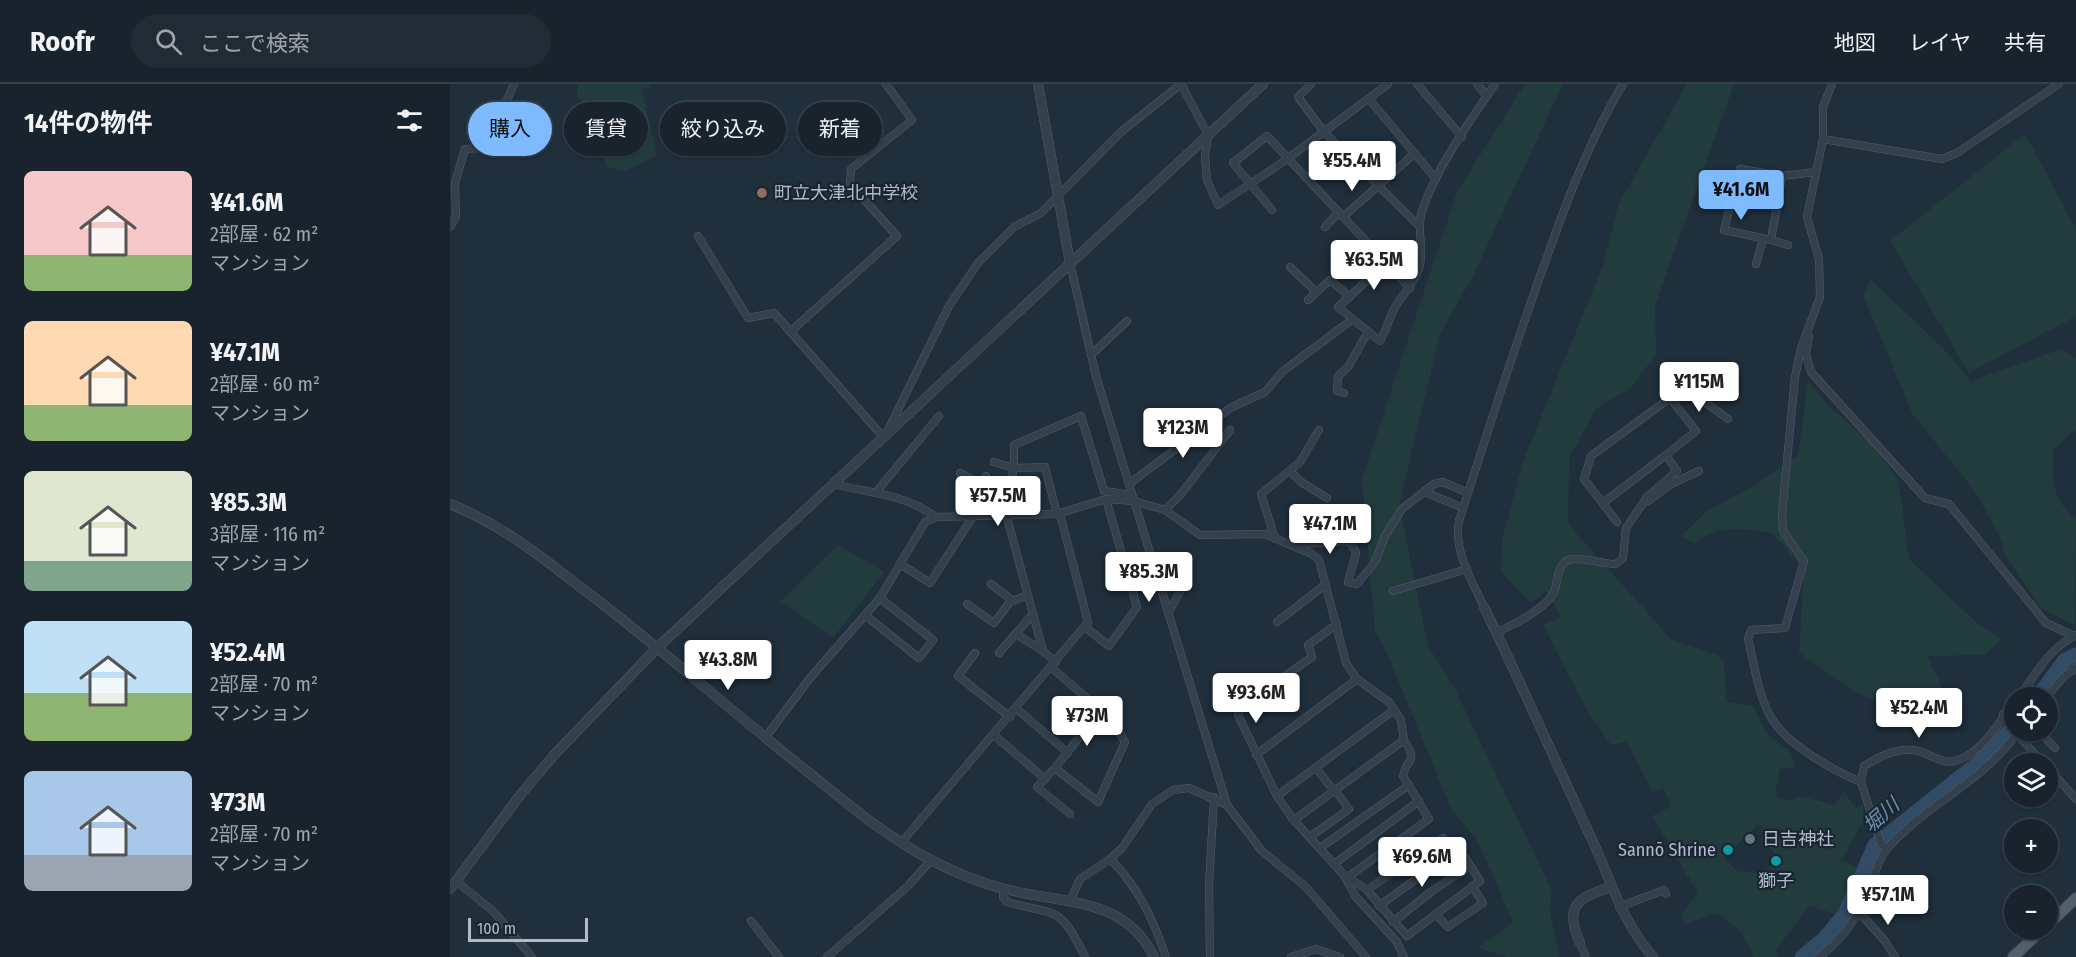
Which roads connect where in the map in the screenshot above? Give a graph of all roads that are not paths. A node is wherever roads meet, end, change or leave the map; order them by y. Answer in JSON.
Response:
{"nodes":[{"id":1,"x":513,"y":84,"type":"edge"},
{"id":2,"x":886,"y":84,"type":"edge"},
{"id":3,"x":1038,"y":84,"type":"edge"},
{"id":4,"x":1181,"y":84,"type":"edge"},
{"id":5,"x":1263,"y":84,"type":"edge"},
{"id":6,"x":1311,"y":84,"type":"edge"},
{"id":7,"x":1388,"y":84,"type":"edge"},
{"id":8,"x":1417,"y":84,"type":"edge"},
{"id":9,"x":1477,"y":84,"type":"edge"},
{"id":10,"x":1495,"y":84,"type":"edge"},
{"id":11,"x":1623,"y":84,"type":"edge"},
{"id":12,"x":1832,"y":84,"type":"edge"},
{"id":13,"x":2059,"y":84,"type":"edge"},
{"id":14,"x":1487,"y":96,"type":"junction"},
{"id":15,"x":1369,"y":99,"type":"junction"},
{"id":16,"x":1324,"y":132,"type":"junction"},
{"id":17,"x":1208,"y":135,"type":"junction"},
{"id":18,"x":1462,"y":137,"type":"junction"},
{"id":19,"x":1822,"y":139,"type":"junction"},
{"id":20,"x":1415,"y":153,"type":"junction"},
{"id":21,"x":1287,"y":159,"type":"junction"},
{"id":22,"x":1816,"y":172,"type":"junction"},
{"id":23,"x":1782,"y":176,"type":"junction"},
{"id":24,"x":1436,"y":179,"type":"junction"},
{"id":25,"x":1250,"y":184,"type":"junction"},
{"id":26,"x":1377,"y":186,"type":"junction"},
{"id":27,"x":1058,"y":196,"type":"junction"},
{"id":28,"x":1272,"y":210,"type":"dead end"},
{"id":29,"x":1341,"y":214,"type":"junction"},
{"id":30,"x":1419,"y":226,"type":"junction"},
{"id":31,"x":450,"y":227,"type":"edge"},
{"id":32,"x":1324,"y":227,"type":"dead end"},
{"id":33,"x":698,"y":236,"type":"dead end"},
{"id":34,"x":1767,"y":239,"type":"junction"},
{"id":35,"x":1788,"y":245,"type":"dead end"},
{"id":36,"x":1341,"y":254,"type":"dead end"},
{"id":37,"x":1070,"y":263,"type":"junction"},
{"id":38,"x":1386,"y":263,"type":"junction"},
{"id":39,"x":1756,"y":264,"type":"dead end"},
{"id":40,"x":1290,"y":267,"type":"dead end"},
{"id":41,"x":1368,"y":280,"type":"junction"},
{"id":42,"x":1410,"y":288,"type":"junction"},
{"id":43,"x":1316,"y":292,"type":"junction"},
{"id":44,"x":1350,"y":297,"type":"junction"},
{"id":45,"x":1308,"y":300,"type":"dead end"},
{"id":46,"x":1353,"y":319,"type":"junction"},
{"id":47,"x":1127,"y":321,"type":"dead end"},
{"id":48,"x":1811,"y":325,"type":"junction"},
{"id":49,"x":790,"y":332,"type":"junction"},
{"id":50,"x":1368,"y":332,"type":"junction"},
{"id":51,"x":1091,"y":355,"type":"junction"},
{"id":52,"x":1337,"y":392,"type":"dead end"},
{"id":53,"x":1670,"y":398,"type":"junction"},
{"id":54,"x":939,"y":416,"type":"dead end"},
{"id":55,"x":1728,"y":419,"type":"dead end"},
{"id":56,"x":1230,"y":430,"type":"dead end"},
{"id":57,"x":1319,"y":430,"type":"dead end"},
{"id":58,"x":884,"y":438,"type":"junction"},
{"id":59,"x":1666,"y":455,"type":"junction"},
{"id":60,"x":994,"y":462,"type":"dead end"},
{"id":61,"x":1014,"y":468,"type":"junction"},
{"id":62,"x":1290,"y":471,"type":"junction"},
{"id":63,"x":1699,"y":471,"type":"dead end"},
{"id":64,"x":960,"y":473,"type":"dead end"},
{"id":65,"x":986,"y":476,"type":"dead end"},
{"id":66,"x":834,"y":484,"type":"junction"},
{"id":67,"x":1129,"y":484,"type":"junction"},
{"id":68,"x":984,"y":486,"type":"junction"},
{"id":69,"x":877,"y":491,"type":"junction"},
{"id":70,"x":1008,"y":492,"type":"dead end"},
{"id":71,"x":1425,"y":492,"type":"junction"},
{"id":72,"x":1468,"y":493,"type":"junction"},
{"id":73,"x":1133,"y":498,"type":"junction"},
{"id":74,"x":1327,"y":498,"type":"dead end"},
{"id":75,"x":1106,"y":499,"type":"junction"},
{"id":76,"x":1603,"y":503,"type":"junction"},
{"id":77,"x":450,"y":504,"type":"edge"},
{"id":78,"x":1463,"y":508,"type":"junction"},
{"id":79,"x":1165,"y":510,"type":"junction"},
{"id":80,"x":1637,"y":510,"type":"junction"},
{"id":81,"x":1006,"y":514,"type":"junction"},
{"id":82,"x":1057,"y":514,"type":"junction"},
{"id":83,"x":977,"y":515,"type":"junction"},
{"id":84,"x":936,"y":517,"type":"junction"},
{"id":85,"x":1617,"y":522,"type":"dead end"},
{"id":86,"x":1275,"y":539,"type":"junction"},
{"id":87,"x":1290,"y":545,"type":"junction"},
{"id":88,"x":900,"y":564,"type":"junction"},
{"id":89,"x":1467,"y":569,"type":"junction"},
{"id":90,"x":1188,"y":576,"type":"dead end"},
{"id":91,"x":991,"y":584,"type":"dead end"},
{"id":92,"x":1326,"y":584,"type":"junction"},
{"id":93,"x":1393,"y":591,"type":"dead end"},
{"id":94,"x":1028,"y":595,"type":"junction"},
{"id":95,"x":880,"y":598,"type":"junction"},
{"id":96,"x":1012,"y":601,"type":"junction"},
{"id":97,"x":967,"y":604,"type":"dead end"},
{"id":98,"x":1484,"y":607,"type":"joint"},
{"id":99,"x":1033,"y":614,"type":"junction"},
{"id":100,"x":1168,"y":614,"type":"junction"},
{"id":101,"x":865,"y":615,"type":"junction"},
{"id":102,"x":1277,"y":622,"type":"dead end"},
{"id":103,"x":1337,"y":624,"type":"junction"},
{"id":104,"x":1085,"y":627,"type":"junction"},
{"id":105,"x":1496,"y":633,"type":"junction"},
{"id":106,"x":1016,"y":634,"type":"junction"},
{"id":107,"x":2075,"y":635,"type":"edge"},
{"id":108,"x":657,"y":648,"type":"junction"},
{"id":109,"x":1043,"y":651,"type":"junction"},
{"id":110,"x":975,"y":653,"type":"dead end"},
{"id":111,"x":999,"y":653,"type":"dead end"},
{"id":112,"x":1054,"y":665,"type":"junction"},
{"id":113,"x":2076,"y":668,"type":"edge"},
{"id":114,"x":1357,"y":679,"type":"junction"},
{"id":115,"x":2026,"y":687,"type":"edge"},
{"id":116,"x":2055,"y":687,"type":"edge"},
{"id":117,"x":1017,"y":709,"type":"junction"},
{"id":118,"x":1394,"y":710,"type":"junction"},
{"id":119,"x":1100,"y":711,"type":"junction"},
{"id":120,"x":2003,"y":714,"type":"edge"},
{"id":121,"x":1010,"y":717,"type":"junction"},
{"id":122,"x":994,"y":735,"type":"junction"},
{"id":123,"x":765,"y":738,"type":"junction"},
{"id":124,"x":1404,"y":740,"type":"junction"},
{"id":125,"x":2010,"y":741,"type":"edge"},
{"id":126,"x":2025,"y":741,"type":"edge"},
{"id":127,"x":2048,"y":741,"type":"edge"},
{"id":128,"x":2055,"y":748,"type":"dead end"},
{"id":129,"x":1068,"y":753,"type":"junction"},
{"id":130,"x":2035,"y":753,"type":"edge"},
{"id":131,"x":1256,"y":755,"type":"junction"},
{"id":132,"x":1056,"y":768,"type":"junction"},
{"id":133,"x":1316,"y":768,"type":"junction"},
{"id":134,"x":1045,"y":779,"type":"junction"},
{"id":135,"x":2058,"y":779,"type":"edge"},
{"id":136,"x":1861,"y":782,"type":"junction"},
{"id":137,"x":1409,"y":784,"type":"junction"},
{"id":138,"x":1335,"y":791,"type":"junction"},
{"id":139,"x":1277,"y":796,"type":"junction"},
{"id":140,"x":1214,"y":797,"type":"junction"},
{"id":141,"x":2076,"y":799,"type":"edge"},
{"id":142,"x":1419,"y":801,"type":"junction"},
{"id":143,"x":1227,"y":805,"type":"junction"},
{"id":144,"x":1070,"y":814,"type":"dead end"},
{"id":145,"x":1294,"y":820,"type":"junction"},
{"id":146,"x":1310,"y":837,"type":"junction"},
{"id":147,"x":901,"y":843,"type":"junction"},
{"id":148,"x":1320,"y":848,"type":"junction"},
{"id":149,"x":1887,"y":849,"type":"junction"},
{"id":150,"x":1452,"y":853,"type":"junction"},
{"id":151,"x":1110,"y":859,"type":"junction"},
{"id":152,"x":931,"y":860,"type":"junction"},
{"id":153,"x":1334,"y":864,"type":"junction"},
{"id":154,"x":1470,"y":866,"type":"junction"},
{"id":155,"x":1346,"y":875,"type":"junction"},
{"id":156,"x":456,"y":880,"type":"junction"},
{"id":157,"x":1472,"y":886,"type":"junction"},
{"id":158,"x":1611,"y":887,"type":"junction"},
{"id":159,"x":450,"y":889,"type":"edge"},
{"id":160,"x":1004,"y":889,"type":"junction"},
{"id":161,"x":1367,"y":890,"type":"junction"},
{"id":162,"x":1665,"y":894,"type":"dead end"},
{"id":163,"x":2076,"y":898,"type":"edge"},
{"id":164,"x":1070,"y":901,"type":"junction"},
{"id":165,"x":1379,"y":906,"type":"junction"},
{"id":166,"x":1619,"y":907,"type":"junction"},
{"id":167,"x":1859,"y":912,"type":"junction"},
{"id":168,"x":1435,"y":914,"type":"junction"},
{"id":169,"x":2058,"y":915,"type":"edge"},
{"id":170,"x":750,"y":921,"type":"dead end"},
{"id":171,"x":1393,"y":922,"type":"junction"},
{"id":172,"x":2032,"y":939,"type":"edge"},
{"id":173,"x":1580,"y":943,"type":"joint"},
{"id":174,"x":532,"y":957,"type":"edge"},
{"id":175,"x":779,"y":957,"type":"edge"},
{"id":176,"x":827,"y":957,"type":"edge"},
{"id":177,"x":1085,"y":957,"type":"edge"},
{"id":178,"x":1154,"y":957,"type":"edge"},
{"id":179,"x":1166,"y":957,"type":"edge"},
{"id":180,"x":1210,"y":957,"type":"edge"},
{"id":181,"x":1290,"y":957,"type":"edge"},
{"id":182,"x":1340,"y":957,"type":"edge"},
{"id":183,"x":1366,"y":957,"type":"edge"},
{"id":184,"x":1404,"y":957,"type":"edge"},
{"id":185,"x":1586,"y":957,"type":"edge"},
{"id":186,"x":1653,"y":957,"type":"edge"},
{"id":187,"x":1819,"y":957,"type":"edge"},
{"id":188,"x":1895,"y":957,"type":"edge"},
{"id":189,"x":2013,"y":957,"type":"edge"}],
"edges":[{"from":1,"to":31,"type":"street"},
{"from":2,"to":49,"type":"street"},
{"from":3,"to":27,"type":"street"},
{"from":4,"to":17,"type":"street"},
{"from":4,"to":27,"type":"street"},
{"from":5,"to":17,"type":"street"},
{"from":6,"to":16,"type":"street"},
{"from":7,"to":15,"type":"street"},
{"from":8,"to":18,"type":"street"},
{"from":9,"to":14,"type":"street"},
{"from":10,"to":14,"type":"street"},
{"from":11,"to":72,"type":"street"},
{"from":12,"to":19,"type":"street"},
{"from":13,"to":19,"type":"street"},
{"from":14,"to":18,"type":"street"},
{"from":15,"to":16,"type":"street"},
{"from":15,"to":20,"type":"street"},
{"from":16,"to":21,"type":"street"},
{"from":16,"to":26,"type":"street"},
{"from":17,"to":25,"type":"street"},
{"from":17,"to":37,"type":"street"},
{"from":18,"to":24,"type":"street"},
{"from":19,"to":22,"type":"street"},
{"from":20,"to":24,"type":"street"},
{"from":20,"to":26,"type":"street"},
{"from":21,"to":25,"type":"street"},
{"from":21,"to":25,"type":"street"},
{"from":21,"to":29,"type":"street"},
{"from":22,"to":23,"type":"street"},
{"from":22,"to":48,"type":"street"},
{"from":23,"to":34,"type":"street"},
{"from":23,"to":34,"type":"street"},
{"from":24,"to":30,"type":"street"},
{"from":25,"to":28,"type":"street"},
{"from":26,"to":29,"type":"street"},
{"from":26,"to":30,"type":"street"},
{"from":27,"to":37,"type":"street"},
{"from":27,"to":58,"type":"street"},
{"from":29,"to":32,"type":"street"},
{"from":29,"to":38,"type":"street"},
{"from":30,"to":42,"type":"street"},
{"from":33,"to":49,"type":"street"},
{"from":34,"to":35,"type":"street"},
{"from":34,"to":39,"type":"street"},
{"from":36,"to":41,"type":"street"},
{"from":37,"to":51,"type":"street"},
{"from":37,"to":58,"type":"street"},
{"from":38,"to":41,"type":"street"},
{"from":38,"to":42,"type":"street"},
{"from":40,"to":43,"type":"street"},
{"from":41,"to":44,"type":"street"},
{"from":42,"to":50,"type":"street"},
{"from":43,"to":44,"type":"street"},
{"from":43,"to":45,"type":"street"},
{"from":44,"to":46,"type":"street"},
{"from":46,"to":50,"type":"street"},
{"from":46,"to":67,"type":"street"},
{"from":47,"to":51,"type":"street"},
{"from":48,"to":107,"type":"street"},
{"from":48,"to":136,"type":"street"},
{"from":49,"to":58,"type":"street"},
{"from":50,"to":52,"type":"street"},
{"from":51,"to":67,"type":"street"},
{"from":53,"to":55,"type":"street"},
{"from":53,"to":59,"type":"street"},
{"from":53,"to":76,"type":"street"},
{"from":54,"to":69,"type":"street"},
{"from":56,"to":79,"type":"street"},
{"from":57,"to":62,"type":"street"},
{"from":58,"to":66,"type":"street"},
{"from":59,"to":76,"type":"street"},
{"from":59,"to":80,"type":"street"},
{"from":60,"to":61,"type":"street"},
{"from":61,"to":70,"type":"street"},
{"from":61,"to":73,"type":"street"},
{"from":61,"to":82,"type":"street"},
{"from":62,"to":74,"type":"street"},
{"from":62,"to":86,"type":"street"},
{"from":63,"to":80,"type":"street"},
{"from":64,"to":68,"type":"street"},
{"from":65,"to":68,"type":"street"},
{"from":66,"to":69,"type":"street"},
{"from":66,"to":108,"type":"street"},
{"from":67,"to":73,"type":"street"},
{"from":68,"to":83,"type":"street"},
{"from":69,"to":84,"type":"street"},
{"from":71,"to":72,"type":"street"},
{"from":71,"to":78,"type":"street"},
{"from":71,"to":87,"type":"street"},
{"from":72,"to":78,"type":"street"},
{"from":73,"to":75,"type":"street"},
{"from":73,"to":79,"type":"street"},
{"from":73,"to":100,"type":"street"},
{"from":75,"to":82,"type":"street"},
{"from":75,"to":104,"type":"street"},
{"from":76,"to":85,"type":"street"},
{"from":77,"to":108,"type":"street"},
{"from":78,"to":89,"type":"street"},
{"from":79,"to":86,"type":"street"},
{"from":80,"to":105,"type":"street"},
{"from":81,"to":82,"type":"street"},
{"from":81,"to":83,"type":"street"},
{"from":81,"to":94,"type":"street"},
{"from":82,"to":104,"type":"street"},
{"from":83,"to":84,"type":"street"},
{"from":83,"to":88,"type":"street"},
{"from":84,"to":88,"type":"street"},
{"from":86,"to":87,"type":"street"},
{"from":87,"to":92,"type":"street"},
{"from":88,"to":95,"type":"street"},
{"from":89,"to":93,"type":"street"},
{"from":89,"to":98,"type":"street"},
{"from":90,"to":100,"type":"street"},
{"from":91,"to":96,"type":"street"},
{"from":92,"to":102,"type":"street"},
{"from":92,"to":103,"type":"street"},
{"from":94,"to":96,"type":"street"},
{"from":94,"to":99,"type":"street"},
{"from":95,"to":101,"type":"street"},
{"from":95,"to":101,"type":"street"},
{"from":96,"to":97,"type":"street"},
{"from":98,"to":105,"type":"street"},
{"from":99,"to":106,"type":"street"},
{"from":99,"to":109,"type":"street"},
{"from":100,"to":143,"type":"street"},
{"from":101,"to":123,"type":"street"},
{"from":103,"to":114,"type":"street"},
{"from":103,"to":131,"type":"street"},
{"from":104,"to":112,"type":"street"},
{"from":105,"to":158,"type":"street"},
{"from":106,"to":109,"type":"street"},
{"from":106,"to":111,"type":"street"},
{"from":107,"to":115,"type":"street"},
{"from":108,"to":123,"type":"street"},
{"from":108,"to":156,"type":"street"},
{"from":109,"to":112,"type":"street"},
{"from":110,"to":121,"type":"street"},
{"from":112,"to":117,"type":"street"},
{"from":112,"to":119,"type":"street"},
{"from":113,"to":116,"type":"street"},
{"from":114,"to":118,"type":"street"},
{"from":114,"to":131,"type":"street"},
{"from":117,"to":121,"type":"street"},
{"from":117,"to":129,"type":"street"},
{"from":118,"to":124,"type":"street"},
{"from":118,"to":133,"type":"street"},
{"from":119,"to":129,"type":"street"},
{"from":119,"to":132,"type":"street"},
{"from":120,"to":136,"type":"street"},
{"from":121,"to":122,"type":"street"},
{"from":122,"to":134,"type":"street"},
{"from":122,"to":147,"type":"street"},
{"from":123,"to":147,"type":"street"},
{"from":124,"to":137,"type":"street"},
{"from":124,"to":138,"type":"street"},
{"from":125,"to":149,"type":"street"},
{"from":126,"to":130,"type":"street"},
{"from":127,"to":128,"type":"street"},
{"from":129,"to":132,"type":"street"},
{"from":131,"to":139,"type":"street"},
{"from":132,"to":134,"type":"street"},
{"from":133,"to":138,"type":"street"},
{"from":133,"to":139,"type":"street"},
{"from":134,"to":144,"type":"street"},
{"from":135,"to":141,"type":"street"},
{"from":136,"to":149,"type":"street"},
{"from":137,"to":142,"type":"street"},
{"from":137,"to":148,"type":"street"},
{"from":138,"to":145,"type":"street"},
{"from":138,"to":146,"type":"street"},
{"from":139,"to":145,"type":"street"},
{"from":140,"to":143,"type":"street"},
{"from":140,"to":151,"type":"street"},
{"from":140,"to":180,"type":"street"},
{"from":142,"to":153,"type":"street"},
{"from":142,"to":155,"type":"street"},
{"from":143,"to":183,"type":"street"},
{"from":145,"to":146,"type":"street"},
{"from":146,"to":148,"type":"street"},
{"from":147,"to":152,"type":"street"},
{"from":148,"to":153,"type":"street"},
{"from":149,"to":167,"type":"street"},
{"from":150,"to":154,"type":"street"},
{"from":150,"to":161,"type":"street"},
{"from":150,"to":165,"type":"street"},
{"from":151,"to":164,"type":"street"},
{"from":151,"to":179,"type":"street"},
{"from":152,"to":160,"type":"street"},
{"from":152,"to":176,"type":"street"},
{"from":153,"to":155,"type":"street"},
{"from":154,"to":157,"type":"street"},
{"from":154,"to":171,"type":"street"},
{"from":155,"to":161,"type":"street"},
{"from":155,"to":184,"type":"street"},
{"from":156,"to":159,"type":"street"},
{"from":156,"to":174,"type":"street"},
{"from":157,"to":168,"type":"street"},
{"from":157,"to":168,"type":"street"},
{"from":158,"to":166,"type":"street"},
{"from":158,"to":173,"type":"street"},
{"from":160,"to":164,"type":"street"},
{"from":160,"to":177,"type":"street"},
{"from":161,"to":165,"type":"street"},
{"from":162,"to":166,"type":"street"},
{"from":163,"to":169,"type":"main road"},
{"from":164,"to":178,"type":"street"},
{"from":165,"to":171,"type":"street"},
{"from":166,"to":186,"type":"street"},
{"from":167,"to":187,"type":"street"},
{"from":167,"to":188,"type":"street"},
{"from":168,"to":171,"type":"street"},
{"from":170,"to":175,"type":"street"},
{"from":172,"to":189,"type":"main road"},
{"from":173,"to":185,"type":"street"},
{"from":181,"to":182,"type":"street"}]}
